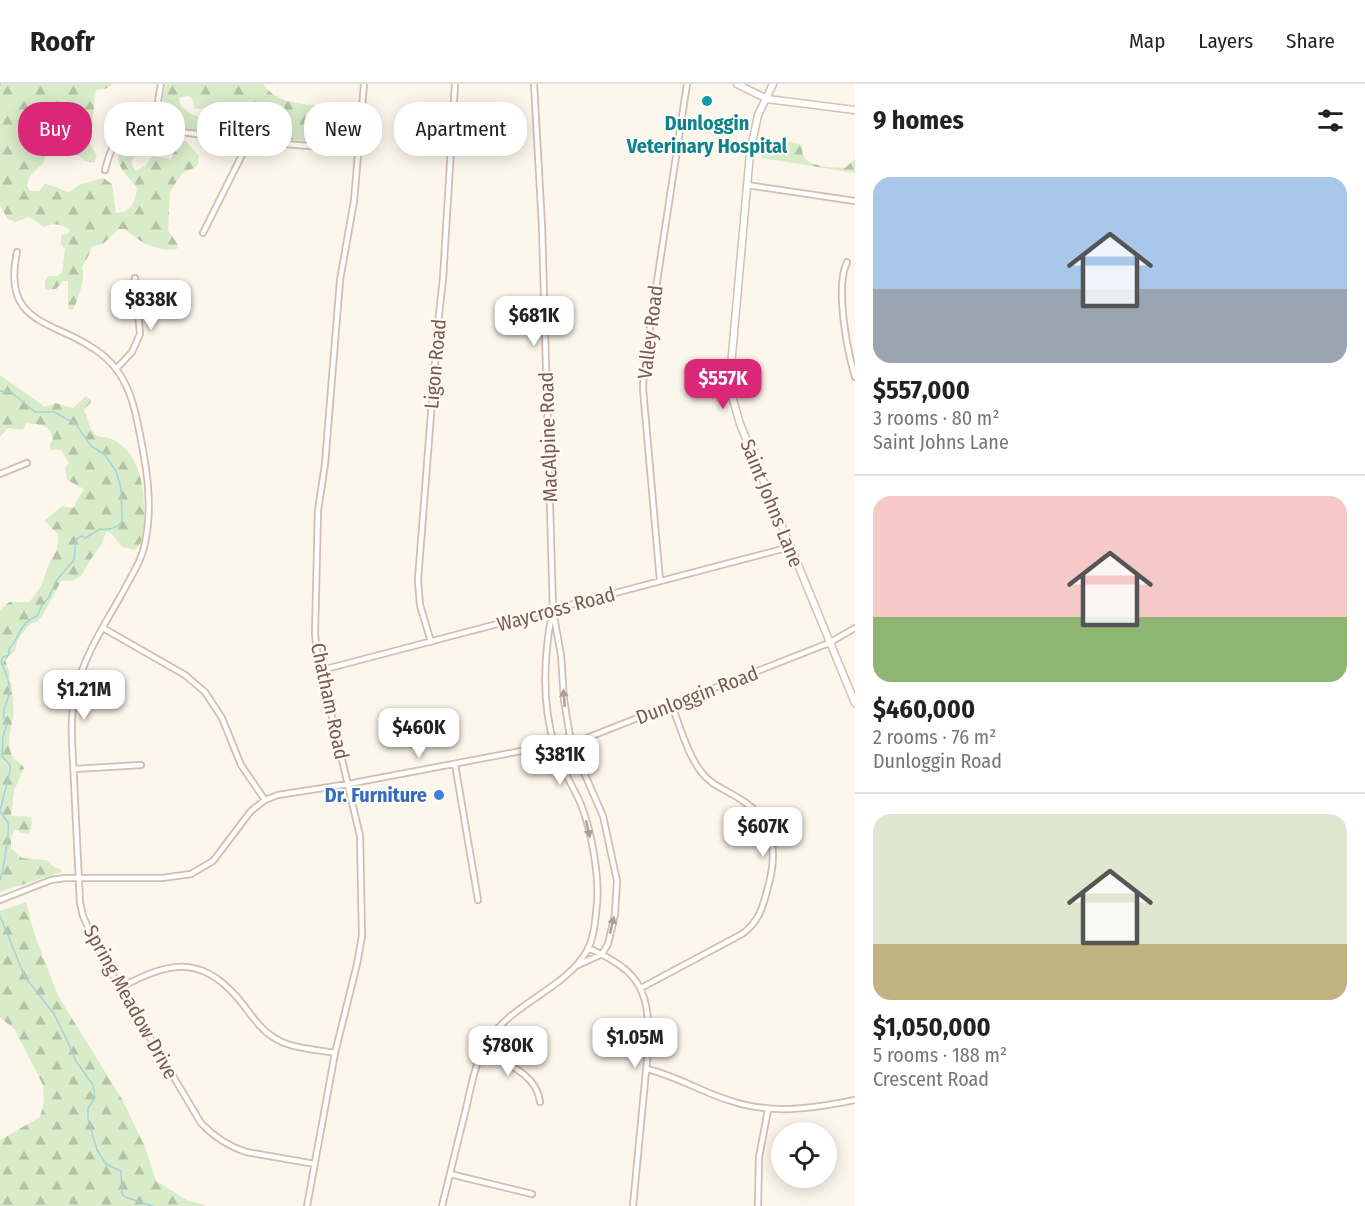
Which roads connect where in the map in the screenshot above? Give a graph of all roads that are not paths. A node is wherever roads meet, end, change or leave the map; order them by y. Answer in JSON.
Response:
{"nodes":[{"id":1,"x":161,"y":84,"type":"edge"},
{"id":2,"x":364,"y":84,"type":"edge"},
{"id":3,"x":455,"y":84,"type":"edge"},
{"id":4,"x":534,"y":84,"type":"edge"},
{"id":5,"x":687,"y":84,"type":"edge"},
{"id":6,"x":737,"y":84,"type":"edge"},
{"id":7,"x":773,"y":84,"type":"edge"},
{"id":8,"x":767,"y":99,"type":"junction"},
{"id":9,"x":158,"y":102,"type":"edge"},
{"id":10,"x":363,"y":102,"type":"edge"},
{"id":11,"x":855,"y":110,"type":"edge"},
{"id":12,"x":109,"y":156,"type":"edge"},
{"id":13,"x":242,"y":156,"type":"edge"},
{"id":14,"x":358,"y":156,"type":"edge"},
{"id":15,"x":105,"y":170,"type":"dead end"},
{"id":16,"x":747,"y":185,"type":"junction"},
{"id":17,"x":855,"y":201,"type":"edge"},
{"id":18,"x":203,"y":233,"type":"dead end"},
{"id":19,"x":17,"y":252,"type":"dead end"},
{"id":20,"x":847,"y":262,"type":"dead end"},
{"id":21,"x":135,"y":278,"type":"dead end"},
{"id":22,"x":116,"y":369,"type":"junction"},
{"id":23,"x":855,"y":377,"type":"edge"},
{"id":24,"x":27,"y":463,"type":"dead end"},
{"id":25,"x":0,"y":474,"type":"edge"},
{"id":26,"x":790,"y":547,"type":"junction"},
{"id":27,"x":660,"y":581,"type":"junction"},
{"id":28,"x":553,"y":611,"type":"junction"},
{"id":29,"x":855,"y":627,"type":"edge"},
{"id":30,"x":103,"y":628,"type":"junction"},
{"id":31,"x":431,"y":642,"type":"junction"},
{"id":32,"x":829,"y":643,"type":"junction"},
{"id":33,"x":322,"y":670,"type":"junction"},
{"id":34,"x":855,"y":703,"type":"edge"},
{"id":35,"x":672,"y":706,"type":"junction"},
{"id":36,"x":571,"y":743,"type":"junction"},
{"id":37,"x":554,"y":746,"type":"junction"},
{"id":38,"x":455,"y":764,"type":"junction"},
{"id":39,"x":141,"y":765,"type":"dead end"},
{"id":40,"x":74,"y":769,"type":"junction"},
{"id":41,"x":348,"y":784,"type":"junction"},
{"id":42,"x":265,"y":800,"type":"junction"},
{"id":43,"x":78,"y":877,"type":"junction"},
{"id":44,"x":0,"y":900,"type":"edge"},
{"id":45,"x":478,"y":900,"type":"dead end"},
{"id":46,"x":588,"y":948,"type":"junction"},
{"id":47,"x":602,"y":954,"type":"junction"},
{"id":48,"x":576,"y":966,"type":"junction"},
{"id":49,"x":121,"y":987,"type":"junction"},
{"id":50,"x":641,"y":988,"type":"junction"},
{"id":51,"x":483,"y":1051,"type":"junction"},
{"id":52,"x":335,"y":1053,"type":"junction"},
{"id":53,"x":646,"y":1069,"type":"junction"},
{"id":54,"x":855,"y":1100,"type":"edge"},
{"id":55,"x":540,"y":1102,"type":"dead end"},
{"id":56,"x":768,"y":1110,"type":"junction"},
{"id":57,"x":315,"y":1164,"type":"junction"},
{"id":58,"x":450,"y":1174,"type":"junction"},
{"id":59,"x":532,"y":1194,"type":"dead end"},
{"id":60,"x":307,"y":1206,"type":"edge"},
{"id":61,"x":442,"y":1206,"type":"edge"},
{"id":62,"x":633,"y":1206,"type":"edge"},
{"id":63,"x":758,"y":1206,"type":"edge"}],
"edges":[{"from":1,"to":9,"type":"street"},
{"from":2,"to":10,"type":"street","name":"Chatham Road"},
{"from":3,"to":31,"type":"street","name":"Ligon Road"},
{"from":4,"to":28,"type":"street","name":"MacAlpine Road"},
{"from":5,"to":27,"type":"street","name":"Valley Road"},
{"from":6,"to":8,"type":"street"},
{"from":7,"to":8,"type":"street","name":"Saint Johns Lane"},
{"from":8,"to":11,"type":"street"},
{"from":8,"to":16,"type":"street","name":"Saint Johns Lane"},
{"from":12,"to":15,"type":"street"},
{"from":13,"to":18,"type":"street"},
{"from":14,"to":33,"type":"street","name":"Chatham Road"},
{"from":16,"to":17,"type":"street"},
{"from":16,"to":26,"type":"street","name":"Saint Johns Lane"},
{"from":19,"to":22,"type":"street","name":"Spring Meadow Drive"},
{"from":20,"to":23,"type":"street"},
{"from":21,"to":22,"type":"street"},
{"from":22,"to":30,"type":"street","name":"Spring Meadow Drive"},
{"from":24,"to":25,"type":"street"},
{"from":26,"to":27,"type":"street","name":"Waycross Road"},
{"from":26,"to":32,"type":"street","name":"Saint Johns Lane"},
{"from":27,"to":28,"type":"street","name":"Waycross Road"},
{"from":28,"to":31,"type":"street","name":"Waycross Road"},
{"from":36,"to":28,"type":"street","name":"MacAlpine Road","one_way":true},
{"from":28,"to":37,"type":"street","name":"MacAlpine Road"},
{"from":29,"to":32,"type":"street","name":"Dunloggin Road"},
{"from":30,"to":40,"type":"street","name":"Spring Meadow Drive"},
{"from":30,"to":42,"type":"street"},
{"from":31,"to":33,"type":"street","name":"Waycross Road"},
{"from":32,"to":34,"type":"street","name":"Saint Johns Lane"},
{"from":32,"to":35,"type":"street","name":"Dunloggin Road"},
{"from":33,"to":41,"type":"street","name":"Chatham Road"},
{"from":35,"to":36,"type":"street","name":"Dunloggin Road"},
{"from":35,"to":50,"type":"street"},
{"from":36,"to":37,"type":"street","name":"Dunloggin Road"},
{"from":47,"to":36,"type":"street","name":"MacAlpine Road","one_way":true},
{"from":37,"to":38,"type":"street","name":"Dunloggin Road"},
{"from":37,"to":46,"type":"street","name":"MacAlpine Road","one_way":true},
{"from":38,"to":41,"type":"street","name":"Dunloggin Road"},
{"from":38,"to":45,"type":"street"},
{"from":39,"to":40,"type":"street"},
{"from":40,"to":43,"type":"street","name":"Spring Meadow Drive"},
{"from":41,"to":42,"type":"street","name":"Dunloggin Road"},
{"from":41,"to":52,"type":"street","name":"Chatham Road"},
{"from":42,"to":43,"type":"street","name":"Dunloggin Road"},
{"from":43,"to":44,"type":"street","name":"Dunloggin Road"},
{"from":43,"to":49,"type":"street","name":"Spring Meadow Drive"},
{"from":46,"to":47,"type":"street"},
{"from":46,"to":48,"type":"street","name":"MacAlpine Road"},
{"from":47,"to":48,"type":"street","name":"MacAlpine Road"},
{"from":47,"to":50,"type":"street"},
{"from":48,"to":51,"type":"street","name":"MacAlpine Road"},
{"from":49,"to":52,"type":"street"},
{"from":49,"to":57,"type":"street","name":"Spring Meadow Drive"},
{"from":50,"to":53,"type":"street"},
{"from":51,"to":55,"type":"street"},
{"from":51,"to":58,"type":"street","name":"MacAlpine Road"},
{"from":52,"to":57,"type":"street","name":"Chatham Road"},
{"from":53,"to":56,"type":"street"},
{"from":53,"to":62,"type":"street"},
{"from":54,"to":56,"type":"street"},
{"from":56,"to":63,"type":"street"},
{"from":57,"to":60,"type":"street","name":"Chatham Road"},
{"from":58,"to":59,"type":"street"},
{"from":58,"to":61,"type":"street","name":"MacAlpine Road"}]}
